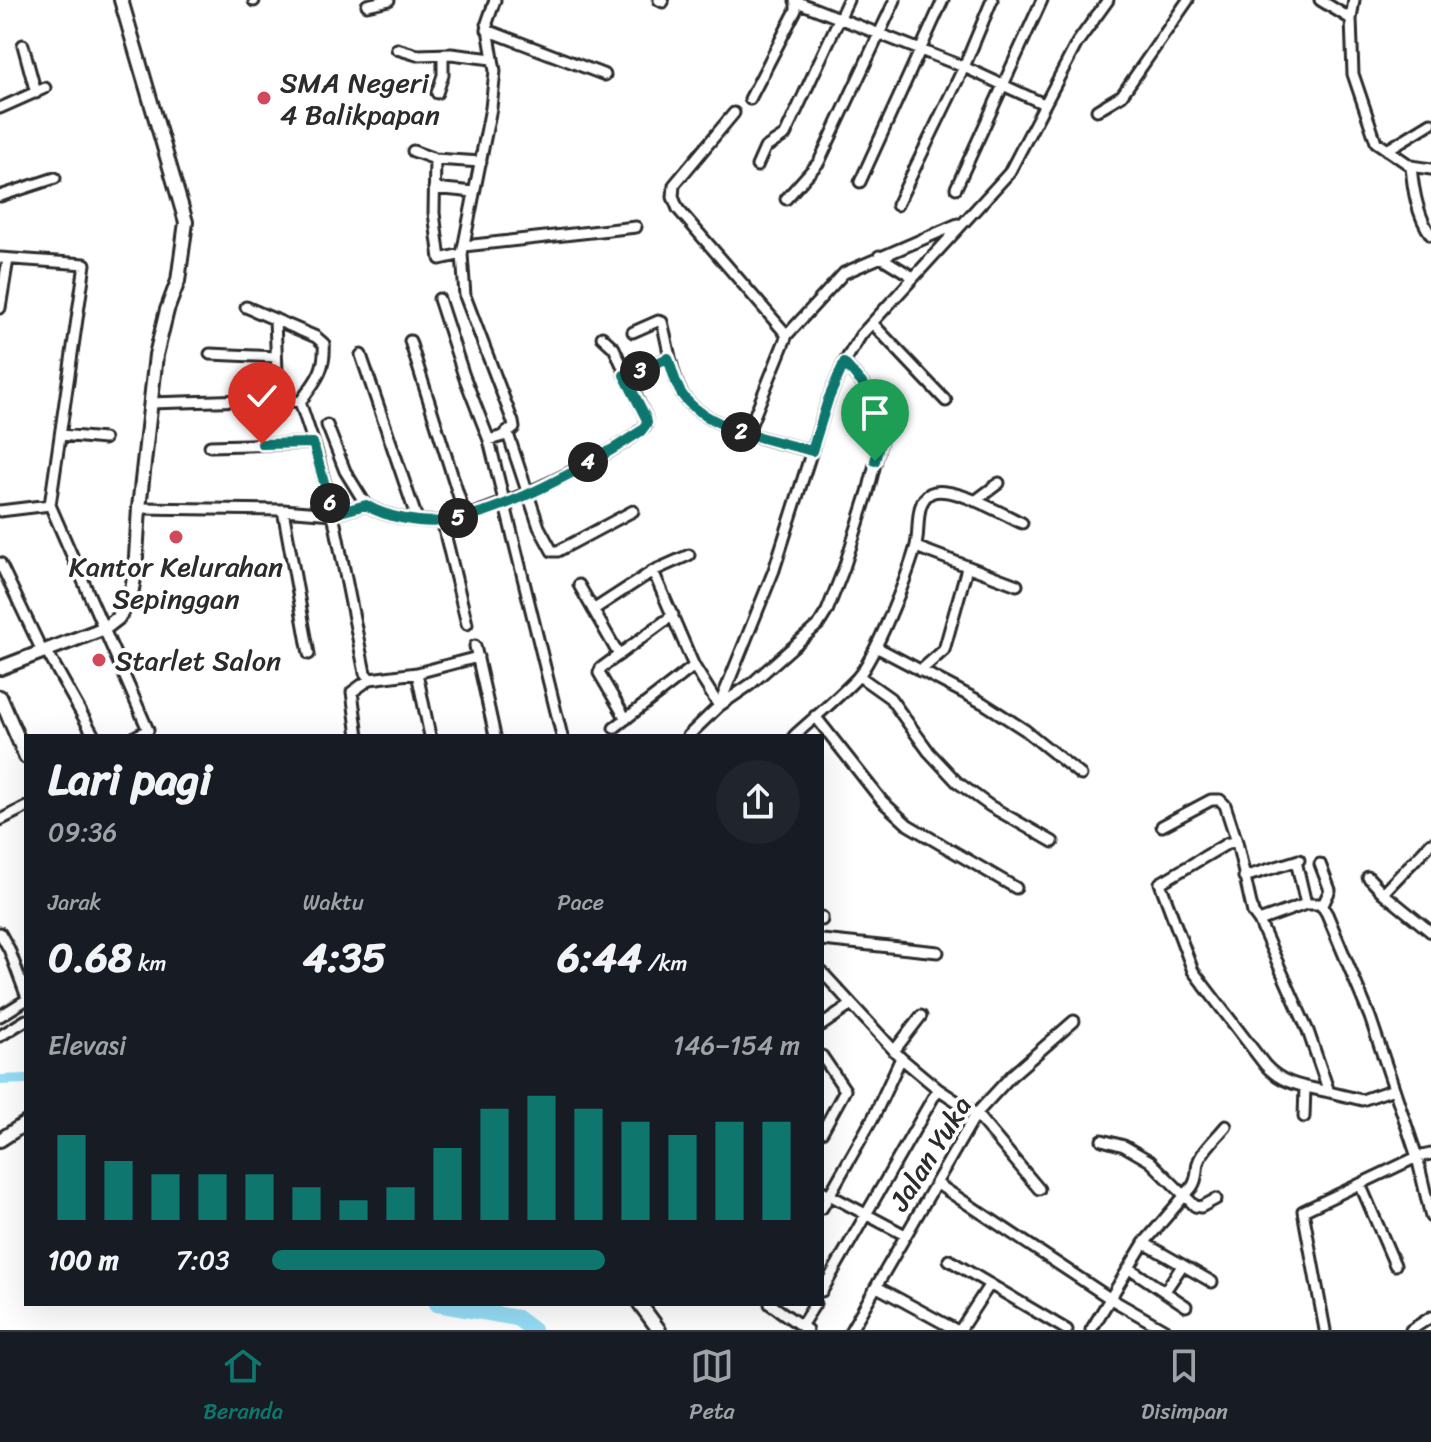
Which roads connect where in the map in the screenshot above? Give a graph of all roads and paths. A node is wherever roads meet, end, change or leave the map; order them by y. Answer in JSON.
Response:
{"nodes":[{"id":1,"x":121,"y":0,"type":"edge"},
{"id":2,"x":389,"y":0,"type":"edge"},
{"id":3,"x":848,"y":0,"type":"edge"},
{"id":4,"x":895,"y":0,"type":"edge"},
{"id":5,"x":943,"y":0,"type":"edge"},
{"id":6,"x":992,"y":0,"type":"edge"},
{"id":7,"x":1042,"y":0,"type":"edge"},
{"id":8,"x":1108,"y":0,"type":"edge"},
{"id":9,"x":1188,"y":0,"type":"edge"},
{"id":10,"x":1320,"y":0,"type":"edge"},
{"id":11,"x":1354,"y":0,"type":"edge"},
{"id":12,"x":493,"y":1,"type":"edge"},
{"id":13,"x":796,"y":1,"type":"edge"},
{"id":14,"x":367,"y":5,"type":"dead end"},
{"id":15,"x":1351,"y":19,"type":"junction"},
{"id":16,"x":840,"y":20,"type":"junction"},
{"id":17,"x":487,"y":30,"type":"junction"},
{"id":18,"x":880,"y":36,"type":"junction"},
{"id":19,"x":23,"y":45,"type":"dead end"},
{"id":20,"x":397,"y":49,"type":"dead end"},
{"id":21,"x":920,"y":51,"type":"junction"},
{"id":22,"x":446,"y":55,"type":"junction"},
{"id":23,"x":492,"y":59,"type":"junction"},
{"id":24,"x":964,"y":67,"type":"junction"},
{"id":25,"x":605,"y":75,"type":"dead end"},
{"id":26,"x":1004,"y":84,"type":"junction"},
{"id":27,"x":437,"y":93,"type":"dead end"},
{"id":28,"x":750,"y":99,"type":"dead end"},
{"id":29,"x":1044,"y":104,"type":"junction"},
{"id":30,"x":0,"y":108,"type":"edge"},
{"id":31,"x":1097,"y":110,"type":"dead end"},
{"id":32,"x":734,"y":113,"type":"dead end"},
{"id":33,"x":1431,"y":123,"type":"edge"},
{"id":34,"x":1387,"y":150,"type":"junction"},
{"id":35,"x":413,"y":151,"type":"dead end"},
{"id":36,"x":435,"y":159,"type":"junction"},
{"id":37,"x":481,"y":162,"type":"junction"},
{"id":38,"x":757,"y":166,"type":"dead end"},
{"id":39,"x":1411,"y":166,"type":"junction"},
{"id":40,"x":1431,"y":169,"type":"edge"},
{"id":41,"x":55,"y":178,"type":"dead end"},
{"id":42,"x":860,"y":182,"type":"dead end"},
{"id":43,"x":434,"y":188,"type":"junction"},
{"id":44,"x":956,"y":188,"type":"dead end"},
{"id":45,"x":474,"y":192,"type":"junction"},
{"id":46,"x":0,"y":196,"type":"edge"},
{"id":47,"x":786,"y":199,"type":"dead end"},
{"id":48,"x":897,"y":205,"type":"dead end"},
{"id":49,"x":965,"y":221,"type":"junction"},
{"id":50,"x":636,"y":227,"type":"dead end"},
{"id":51,"x":1431,"y":235,"type":"edge"},
{"id":52,"x":463,"y":250,"type":"junction"},
{"id":53,"x":879,"y":256,"type":"junction"},
{"id":54,"x":4,"y":258,"type":"edge"},
{"id":55,"x":913,"y":277,"type":"junction"},
{"id":56,"x":439,"y":299,"type":"dead end"},
{"id":57,"x":246,"y":307,"type":"dead end"},
{"id":58,"x":0,"y":308,"type":"edge"},
{"id":59,"x":275,"y":319,"type":"junction"},
{"id":60,"x":873,"y":324,"type":"junction"},
{"id":61,"x":633,"y":332,"type":"dead end"},
{"id":62,"x":787,"y":335,"type":"junction"},
{"id":63,"x":602,"y":337,"type":"dead end"},
{"id":64,"x":410,"y":341,"type":"dead end"},
{"id":65,"x":210,"y":354,"type":"dead end"},
{"id":66,"x":361,"y":355,"type":"dead end"},
{"id":67,"x":276,"y":357,"type":"junction"},
{"id":68,"x":668,"y":358,"type":"junction"},
{"id":69,"x":844,"y":363,"type":"junction"},
{"id":70,"x":624,"y":375,"type":"junction"},
{"id":71,"x":278,"y":399,"type":"junction"},
{"id":72,"x":946,"y":401,"type":"dead end"},
{"id":73,"x":300,"y":402,"type":"junction"},
{"id":74,"x":150,"y":403,"type":"junction"},
{"id":75,"x":327,"y":425,"type":"dead end"},
{"id":76,"x":507,"y":431,"type":"junction"},
{"id":77,"x":747,"y":434,"type":"junction"},
{"id":78,"x":61,"y":435,"type":"junction"},
{"id":79,"x":104,"y":439,"type":"dead end"},
{"id":80,"x":489,"y":440,"type":"junction"},
{"id":81,"x":313,"y":443,"type":"junction"},
{"id":82,"x":210,"y":446,"type":"dead end"},
{"id":83,"x":812,"y":451,"type":"junction"},
{"id":84,"x":999,"y":483,"type":"dead end"},
{"id":85,"x":528,"y":493,"type":"junction"},
{"id":86,"x":975,"y":501,"type":"junction"},
{"id":87,"x":504,"y":503,"type":"junction"},
{"id":88,"x":50,"y":505,"type":"junction"},
{"id":89,"x":364,"y":505,"type":"junction"},
{"id":90,"x":139,"y":508,"type":"junction"},
{"id":91,"x":283,"y":510,"type":"junction"},
{"id":92,"x":0,"y":511,"type":"edge"},
{"id":93,"x":633,"y":511,"type":"dead end"},
{"id":94,"x":333,"y":514,"type":"junction"},
{"id":95,"x":465,"y":516,"type":"junction"},
{"id":96,"x":417,"y":519,"type":"junction"},
{"id":97,"x":442,"y":521,"type":"junction"},
{"id":98,"x":1022,"y":523,"type":"dead end"},
{"id":99,"x":916,"y":547,"type":"junction"},
{"id":100,"x":689,"y":555,"type":"dead end"},
{"id":101,"x":0,"y":563,"type":"edge"},
{"id":102,"x":967,"y":568,"type":"junction"},
{"id":103,"x":653,"y":571,"type":"junction"},
{"id":104,"x":579,"y":585,"type":"dead end"},
{"id":105,"x":1017,"y":585,"type":"dead end"},
{"id":106,"x":593,"y":610,"type":"junction"},
{"id":107,"x":673,"y":615,"type":"junction"},
{"id":108,"x":467,"y":624,"type":"dead end"},
{"id":109,"x":105,"y":628,"type":"junction"},
{"id":110,"x":475,"y":646,"type":"dead end"},
{"id":111,"x":876,"y":647,"type":"junction"},
{"id":112,"x":44,"y":650,"type":"junction"},
{"id":113,"x":309,"y":654,"type":"dead end"},
{"id":114,"x":619,"y":655,"type":"junction"},
{"id":115,"x":478,"y":657,"type":"junction"},
{"id":116,"x":694,"y":666,"type":"junction"},
{"id":117,"x":0,"y":668,"type":"edge"},
{"id":118,"x":920,"y":671,"type":"junction"},
{"id":119,"x":417,"y":673,"type":"junction"},
{"id":120,"x":859,"y":676,"type":"junction"},
{"id":121,"x":370,"y":679,"type":"junction"},
{"id":122,"x":0,"y":697,"type":"edge"},
{"id":123,"x":719,"y":706,"type":"junction"},
{"id":124,"x":815,"y":716,"type":"junction"},
{"id":125,"x":626,"y":719,"type":"junction"},
{"id":126,"x":614,"y":728,"type":"dead end"},
{"id":127,"x":150,"y":733,"type":"edge"},
{"id":128,"x":93,"y":734,"type":"edge"},
{"id":129,"x":358,"y":734,"type":"edge"},
{"id":130,"x":430,"y":734,"type":"edge"},
{"id":131,"x":495,"y":734,"type":"edge"},
{"id":132,"x":562,"y":734,"type":"edge"},
{"id":133,"x":690,"y":734,"type":"edge"},
{"id":134,"x":796,"y":734,"type":"edge"},
{"id":135,"x":24,"y":752,"type":"edge"},
{"id":136,"x":1081,"y":775,"type":"dead end"},
{"id":137,"x":24,"y":808,"type":"edge"},
{"id":138,"x":0,"y":820,"type":"edge"},
{"id":139,"x":1162,"y":826,"type":"dead end"},
{"id":140,"x":1053,"y":842,"type":"dead end"},
{"id":141,"x":1237,"y":842,"type":"junction"},
{"id":142,"x":1431,"y":843,"type":"edge"},
{"id":143,"x":1320,"y":864,"type":"dead end"},
{"id":144,"x":1244,"y":877,"type":"junction"},
{"id":145,"x":1368,"y":877,"type":"dead end"},
{"id":146,"x":1016,"y":888,"type":"dead end"},
{"id":147,"x":1383,"y":893,"type":"junction"},
{"id":148,"x":1306,"y":904,"type":"junction"},
{"id":149,"x":1322,"y":907,"type":"junction"},
{"id":150,"x":1259,"y":921,"type":"junction"},
{"id":151,"x":1431,"y":932,"type":"edge"},
{"id":152,"x":0,"y":933,"type":"edge"},
{"id":153,"x":824,"y":940,"type":"edge"},
{"id":154,"x":4,"y":952,"type":"edge"},
{"id":155,"x":938,"y":952,"type":"dead end"},
{"id":156,"x":824,"y":974,"type":"edge"},
{"id":157,"x":24,"y":993,"type":"edge"},
{"id":158,"x":24,"y":998,"type":"edge"},
{"id":159,"x":851,"y":1005,"type":"junction"},
{"id":160,"x":0,"y":1016,"type":"edge"},
{"id":161,"x":921,"y":1016,"type":"dead end"},
{"id":162,"x":24,"y":1021,"type":"edge"},
{"id":163,"x":1074,"y":1021,"type":"dead end"},
{"id":164,"x":824,"y":1024,"type":"edge"},
{"id":165,"x":0,"y":1036,"type":"edge"},
{"id":166,"x":898,"y":1055,"type":"junction"},
{"id":167,"x":824,"y":1059,"type":"edge"},
{"id":168,"x":1305,"y":1087,"type":"junction"},
{"id":169,"x":938,"y":1089,"type":"junction"},
{"id":170,"x":1394,"y":1089,"type":"junction"},
{"id":171,"x":1329,"y":1092,"type":"junction"},
{"id":172,"x":976,"y":1114,"type":"junction"},
{"id":173,"x":1304,"y":1117,"type":"dead end"},
{"id":174,"x":24,"y":1124,"type":"edge"},
{"id":175,"x":1226,"y":1126,"type":"dead end"},
{"id":176,"x":824,"y":1128,"type":"edge"},
{"id":177,"x":0,"y":1140,"type":"edge"},
{"id":178,"x":1102,"y":1140,"type":"dead end"},
{"id":179,"x":1431,"y":1154,"type":"edge"},
{"id":180,"x":1417,"y":1157,"type":"junction"},
{"id":181,"x":936,"y":1183,"type":"junction"},
{"id":182,"x":1360,"y":1184,"type":"junction"},
{"id":183,"x":1039,"y":1189,"type":"dead end"},
{"id":184,"x":826,"y":1193,"type":"edge"},
{"id":185,"x":1184,"y":1196,"type":"junction"},
{"id":186,"x":1216,"y":1199,"type":"dead end"},
{"id":187,"x":866,"y":1216,"type":"junction"},
{"id":188,"x":1431,"y":1217,"type":"edge"},
{"id":189,"x":905,"y":1235,"type":"junction"},
{"id":190,"x":1144,"y":1243,"type":"junction"},
{"id":191,"x":949,"y":1260,"type":"dead end"},
{"id":192,"x":1395,"y":1265,"type":"dead end"},
{"id":193,"x":1182,"y":1266,"type":"junction"},
{"id":194,"x":1129,"y":1268,"type":"junction"},
{"id":195,"x":1212,"y":1282,"type":"dead end"},
{"id":196,"x":990,"y":1284,"type":"junction"},
{"id":197,"x":877,"y":1287,"type":"junction"},
{"id":198,"x":824,"y":1288,"type":"edge"},
{"id":199,"x":1165,"y":1291,"type":"junction"},
{"id":200,"x":1111,"y":1299,"type":"junction"},
{"id":201,"x":641,"y":1306,"type":"edge"},
{"id":202,"x":773,"y":1306,"type":"edge"},
{"id":203,"x":814,"y":1306,"type":"edge"},
{"id":204,"x":1186,"y":1306,"type":"dead end"},
{"id":205,"x":1431,"y":1317,"type":"edge"},
{"id":206,"x":804,"y":1328,"type":"edge"},
{"id":207,"x":855,"y":1329,"type":"edge"},
{"id":208,"x":659,"y":1330,"type":"edge"},
{"id":209,"x":958,"y":1330,"type":"edge"},
{"id":210,"x":1067,"y":1330,"type":"edge"},
{"id":211,"x":1091,"y":1330,"type":"edge"},
{"id":212,"x":1165,"y":1330,"type":"edge"},
{"id":213,"x":1325,"y":1330,"type":"edge"},
{"id":214,"x":1411,"y":1330,"type":"edge"}],
"edges":[{"from":1,"to":74,"type":"street"},
{"from":2,"to":14,"type":"street"},
{"from":3,"to":16,"type":"street"},
{"from":4,"to":18,"type":"street"},
{"from":5,"to":21,"type":"street"},
{"from":6,"to":24,"type":"street"},
{"from":7,"to":26,"type":"street"},
{"from":8,"to":29,"type":"street"},
{"from":9,"to":31,"type":"street"},
{"from":10,"to":15,"type":"street"},
{"from":11,"to":15,"type":"street"},
{"from":12,"to":17,"type":"street"},
{"from":13,"to":16,"type":"street"},
{"from":13,"to":28,"type":"street"},
{"from":15,"to":34,"type":"street"},
{"from":16,"to":18,"type":"street"},
{"from":16,"to":38,"type":"street"},
{"from":17,"to":23,"type":"street"},
{"from":17,"to":25,"type":"street"},
{"from":18,"to":21,"type":"street"},
{"from":18,"to":47,"type":"street"},
{"from":19,"to":30,"type":"street"},
{"from":20,"to":22,"type":"street"},
{"from":21,"to":24,"type":"street"},
{"from":21,"to":42,"type":"street"},
{"from":22,"to":23,"type":"street"},
{"from":22,"to":27,"type":"street"},
{"from":23,"to":37,"type":"street"},
{"from":24,"to":26,"type":"street"},
{"from":24,"to":48,"type":"street"},
{"from":26,"to":29,"type":"street"},
{"from":26,"to":44,"type":"street"},
{"from":29,"to":49,"type":"street"},
{"from":32,"to":62,"type":"street"},
{"from":33,"to":34,"type":"street"},
{"from":34,"to":39,"type":"street"},
{"from":35,"to":36,"type":"street"},
{"from":36,"to":37,"type":"street"},
{"from":36,"to":43,"type":"street"},
{"from":37,"to":45,"type":"street"},
{"from":39,"to":40,"type":"street"},
{"from":39,"to":51,"type":"street"},
{"from":41,"to":46,"type":"street"},
{"from":43,"to":45,"type":"street"},
{"from":43,"to":52,"type":"street"},
{"from":45,"to":52,"type":"street"},
{"from":49,"to":53,"type":"street"},
{"from":49,"to":55,"type":"street"},
{"from":50,"to":52,"type":"street"},
{"from":52,"to":76,"type":"street"},
{"from":53,"to":55,"type":"street"},
{"from":53,"to":62,"type":"street"},
{"from":54,"to":58,"type":"street"},
{"from":54,"to":78,"type":"street"},
{"from":55,"to":60,"type":"street"},
{"from":56,"to":80,"type":"street"},
{"from":57,"to":59,"type":"street"},
{"from":59,"to":67,"type":"street"},
{"from":59,"to":73,"type":"street"},
{"from":60,"to":69,"type":"street"},
{"from":60,"to":72,"type":"street"},
{"from":61,"to":68,"type":"street"},
{"from":62,"to":77,"type":"street"},
{"from":63,"to":70,"type":"street"},
{"from":64,"to":95,"type":"street"},
{"from":65,"to":67,"type":"street"},
{"from":66,"to":96,"type":"street"},
{"from":67,"to":71,"type":"street"},
{"from":68,"to":70,"type":"street"},
{"from":68,"to":77,"type":"street"},
{"from":69,"to":83,"type":"street"},
{"from":69,"to":123,"type":"street"},
{"from":70,"to":85,"type":"street"},
{"from":71,"to":73,"type":"street"},
{"from":71,"to":74,"type":"street"},
{"from":73,"to":81,"type":"street"},
{"from":74,"to":90,"type":"street"},
{"from":75,"to":89,"type":"street"},
{"from":76,"to":80,"type":"street"},
{"from":76,"to":85,"type":"street"},
{"from":77,"to":83,"type":"street"},
{"from":78,"to":79,"type":"street"},
{"from":78,"to":88,"type":"street"},
{"from":80,"to":87,"type":"street"},
{"from":81,"to":82,"type":"street"},
{"from":81,"to":94,"type":"street"},
{"from":83,"to":123,"type":"street"},
{"from":84,"to":86,"type":"street"},
{"from":85,"to":87,"type":"street"},
{"from":85,"to":93,"type":"street"},
{"from":86,"to":98,"type":"street"},
{"from":86,"to":99,"type":"street"},
{"from":87,"to":95,"type":"street"},
{"from":87,"to":132,"type":"street"},
{"from":88,"to":92,"type":"street"},
{"from":88,"to":109,"type":"street"},
{"from":89,"to":94,"type":"street"},
{"from":89,"to":96,"type":"street"},
{"from":90,"to":91,"type":"street"},
{"from":90,"to":109,"type":"street"},
{"from":91,"to":94,"type":"street"},
{"from":91,"to":113,"type":"street"},
{"from":94,"to":121,"type":"street"},
{"from":95,"to":97,"type":"street"},
{"from":96,"to":97,"type":"street"},
{"from":97,"to":108,"type":"street"},
{"from":99,"to":102,"type":"street"},
{"from":99,"to":111,"type":"street"},
{"from":100,"to":103,"type":"street"},
{"from":101,"to":112,"type":"street"},
{"from":102,"to":105,"type":"street"},
{"from":102,"to":118,"type":"street"},
{"from":103,"to":106,"type":"street"},
{"from":103,"to":107,"type":"street"},
{"from":104,"to":106,"type":"street"},
{"from":106,"to":114,"type":"street"},
{"from":107,"to":114,"type":"street"},
{"from":107,"to":116,"type":"street"},
{"from":109,"to":112,"type":"street"},
{"from":109,"to":127,"type":"street"},
{"from":110,"to":115,"type":"street"},
{"from":111,"to":118,"type":"street"},
{"from":111,"to":120,"type":"street"},
{"from":112,"to":117,"type":"street"},
{"from":112,"to":128,"type":"street"},
{"from":114,"to":125,"type":"street"},
{"from":115,"to":119,"type":"street"},
{"from":115,"to":131,"type":"street"},
{"from":116,"to":123,"type":"street"},
{"from":116,"to":125,"type":"street"},
{"from":118,"to":136,"type":"street"},
{"from":119,"to":121,"type":"street"},
{"from":119,"to":130,"type":"street"},
{"from":120,"to":124,"type":"street"},
{"from":120,"to":140,"type":"street"},
{"from":121,"to":129,"type":"street"},
{"from":122,"to":135,"type":"street"},
{"from":123,"to":133,"type":"street"},
{"from":124,"to":134,"type":"street"},
{"from":124,"to":146,"type":"street"},
{"from":125,"to":126,"type":"street"},
{"from":137,"to":138,"type":"street"},
{"from":139,"to":141,"type":"street"},
{"from":141,"to":144,"type":"street"},
{"from":141,"to":168,"type":"street"},
{"from":142,"to":147,"type":"street"},
{"from":143,"to":149,"type":"street"},
{"from":144,"to":148,"type":"street"},
{"from":144,"to":150,"type":"street"},
{"from":145,"to":147,"type":"street"},
{"from":147,"to":151,"type":"street"},
{"from":148,"to":149,"type":"street"},
{"from":148,"to":150,"type":"street"},
{"from":149,"to":170,"type":"street"},
{"from":150,"to":171,"type":"street"},
{"from":152,"to":154,"type":"street"},
{"from":153,"to":155,"type":"street"},
{"from":154,"to":157,"type":"street"},
{"from":156,"to":159,"type":"street"},
{"from":158,"to":160,"type":"street"},
{"from":159,"to":164,"type":"street"},
{"from":159,"to":166,"type":"street"},
{"from":161,"to":166,"type":"street"},
{"from":162,"to":165,"type":"street"},
{"from":163,"to":172,"type":"street","name":"Jalan Yuka"},
{"from":166,"to":169,"type":"street"},
{"from":166,"to":184,"type":"street"},
{"from":167,"to":176,"type":"street"},
{"from":168,"to":171,"type":"street"},
{"from":168,"to":173,"type":"street"},
{"from":169,"to":172,"type":"street"},
{"from":169,"to":187,"type":"street"},
{"from":170,"to":171,"type":"street"},
{"from":170,"to":180,"type":"street"},
{"from":172,"to":181,"type":"street","name":"Jalan Yuka"},
{"from":172,"to":183,"type":"street"},
{"from":174,"to":177,"type":"street"},
{"from":175,"to":185,"type":"street"},
{"from":178,"to":185,"type":"street"},
{"from":179,"to":180,"type":"street"},
{"from":180,"to":182,"type":"street"},
{"from":180,"to":188,"type":"street"},
{"from":181,"to":189,"type":"street","name":"Jalan Yuka"},
{"from":181,"to":200,"type":"street"},
{"from":182,"to":192,"type":"street"},
{"from":182,"to":213,"type":"street"},
{"from":184,"to":187,"type":"street"},
{"from":185,"to":186,"type":"street"},
{"from":185,"to":190,"type":"street"},
{"from":187,"to":189,"type":"street"},
{"from":187,"to":198,"type":"street"},
{"from":189,"to":197,"type":"street","name":"Jalan Yuka"},
{"from":190,"to":193,"type":"street"},
{"from":190,"to":194,"type":"street"},
{"from":191,"to":196,"type":"street"},
{"from":193,"to":195,"type":"street"},
{"from":193,"to":199,"type":"street"},
{"from":194,"to":199,"type":"street"},
{"from":194,"to":200,"type":"street"},
{"from":196,"to":209,"type":"street"},
{"from":196,"to":210,"type":"street"},
{"from":197,"to":207,"type":"street","name":"Jalan Yuka"},
{"from":197,"to":209,"type":"street"},
{"from":199,"to":204,"type":"street"},
{"from":200,"to":211,"type":"street"},
{"from":200,"to":212,"type":"street"},
{"from":201,"to":208,"type":"street"},
{"from":202,"to":206,"type":"street"},
{"from":203,"to":206,"type":"street"},
{"from":205,"to":214,"type":"street"}]}
